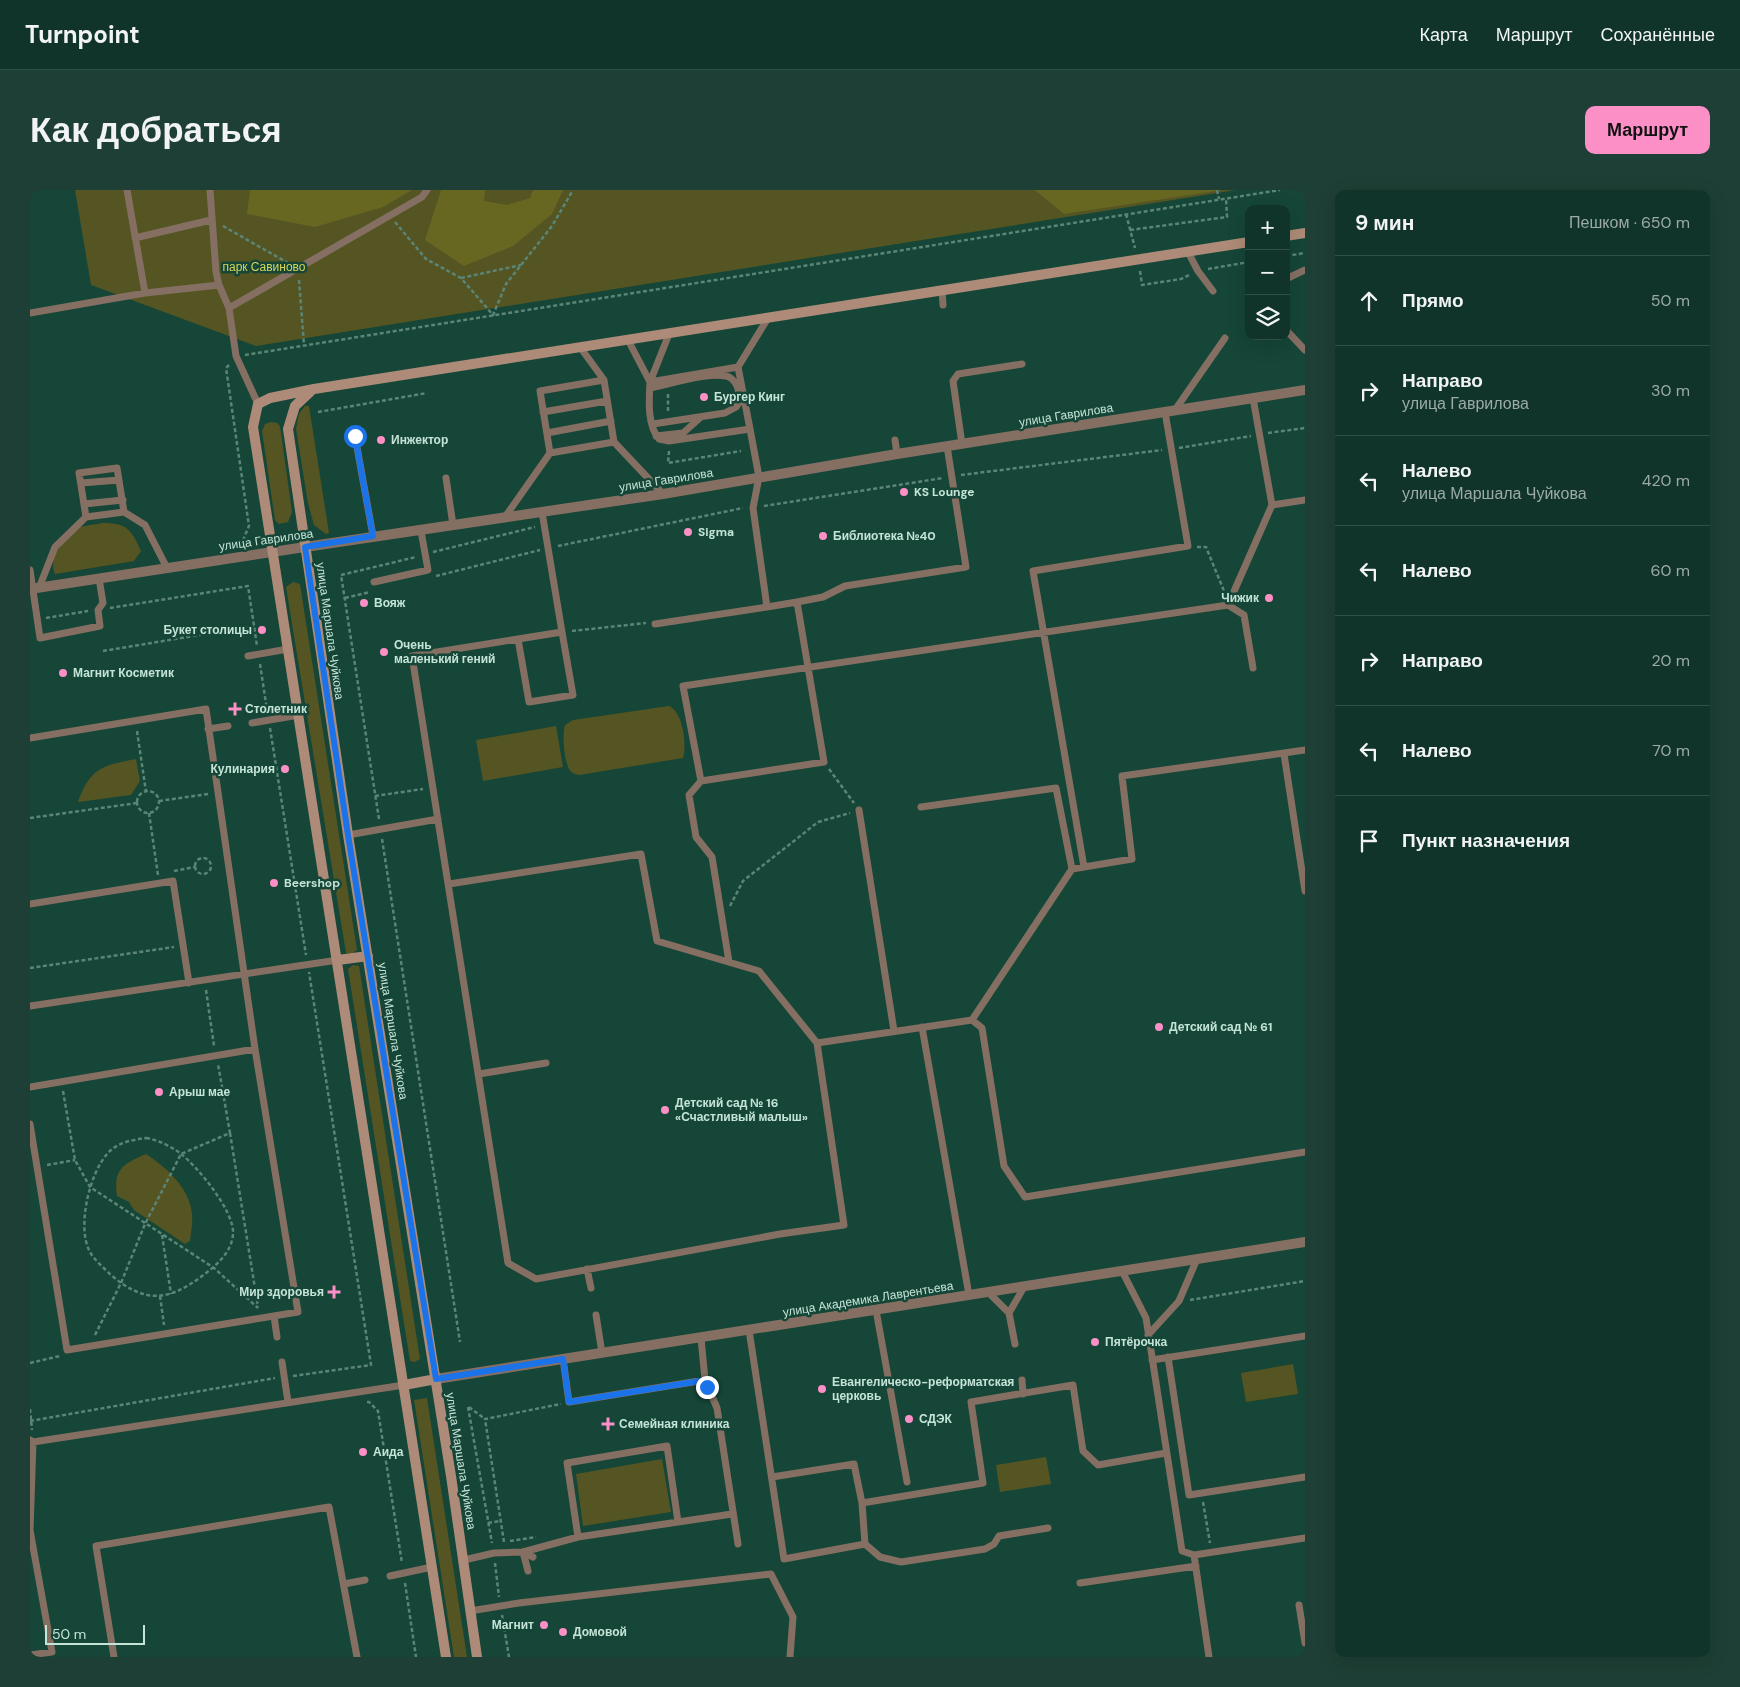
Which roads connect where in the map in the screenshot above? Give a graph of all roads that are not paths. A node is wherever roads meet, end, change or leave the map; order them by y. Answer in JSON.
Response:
{"nodes":[{"id":1,"x":127,"y":190,"type":"edge"},
{"id":2,"x":210,"y":190,"type":"edge"},
{"id":3,"x":427,"y":190,"type":"edge"},
{"id":4,"x":211,"y":220,"type":"junction"},
{"id":5,"x":1305,"y":233,"type":"edge"},
{"id":6,"x":1290,"y":235,"type":"edge"},
{"id":7,"x":135,"y":238,"type":"junction"},
{"id":8,"x":1245,"y":243,"type":"edge"},
{"id":9,"x":1188,"y":252,"type":"junction"},
{"id":10,"x":1305,"y":270,"type":"edge"},
{"id":11,"x":1290,"y":276,"type":"edge"},
{"id":12,"x":219,"y":285,"type":"junction"},
{"id":13,"x":942,"y":290,"type":"junction"},
{"id":14,"x":1214,"y":291,"type":"dead end"},
{"id":15,"x":144,"y":293,"type":"junction"},
{"id":16,"x":943,"y":306,"type":"dead end"},
{"id":17,"x":229,"y":308,"type":"junction"},
{"id":18,"x":30,"y":313,"type":"edge"},
{"id":19,"x":768,"y":318,"type":"junction"},
{"id":20,"x":1290,"y":331,"type":"edge"},
{"id":21,"x":669,"y":334,"type":"junction"},
{"id":22,"x":1225,"y":338,"type":"dead end"},
{"id":23,"x":628,"y":340,"type":"junction"},
{"id":24,"x":580,"y":347,"type":"junction"},
{"id":25,"x":1305,"y":350,"type":"edge"},
{"id":26,"x":1022,"y":364,"type":"dead end"},
{"id":27,"x":738,"y":367,"type":"junction"},
{"id":28,"x":604,"y":380,"type":"junction"},
{"id":29,"x":650,"y":385,"type":"junction"},
{"id":30,"x":314,"y":389,"type":"junction"},
{"id":31,"x":1305,"y":390,"type":"edge"},
{"id":32,"x":1254,"y":398,"type":"junction"},
{"id":33,"x":608,"y":401,"type":"junction"},
{"id":34,"x":258,"y":404,"type":"junction"},
{"id":35,"x":1170,"y":411,"type":"junction"},
{"id":36,"x":543,"y":412,"type":"junction"},
{"id":37,"x":701,"y":417,"type":"junction"},
{"id":38,"x":611,"y":422,"type":"junction"},
{"id":39,"x":653,"y":424,"type":"junction"},
{"id":40,"x":750,"y":429,"type":"junction"},
{"id":41,"x":547,"y":433,"type":"junction"},
{"id":42,"x":355,"y":436,"type":"dead end"},
{"id":43,"x":656,"y":436,"type":"junction"},
{"id":44,"x":895,"y":440,"type":"dead end"},
{"id":45,"x":614,"y":442,"type":"junction"},
{"id":46,"x":962,"y":444,"type":"junction"},
{"id":47,"x":947,"y":446,"type":"junction"},
{"id":48,"x":550,"y":454,"type":"junction"},
{"id":49,"x":897,"y":454,"type":"junction"},
{"id":50,"x":758,"y":477,"type":"junction"},
{"id":51,"x":446,"y":478,"type":"dead end"},
{"id":52,"x":119,"y":480,"type":"junction"},
{"id":53,"x":81,"y":483,"type":"junction"},
{"id":54,"x":663,"y":494,"type":"junction"},
{"id":55,"x":123,"y":500,"type":"junction"},
{"id":56,"x":1305,"y":500,"type":"edge"},
{"id":57,"x":84,"y":504,"type":"junction"},
{"id":58,"x":1272,"y":505,"type":"junction"},
{"id":59,"x":124,"y":512,"type":"junction"},
{"id":60,"x":542,"y":512,"type":"junction"},
{"id":61,"x":86,"y":517,"type":"junction"},
{"id":62,"x":505,"y":517,"type":"junction"},
{"id":63,"x":453,"y":525,"type":"junction"},
{"id":64,"x":421,"y":531,"type":"junction"},
{"id":65,"x":373,"y":536,"type":"junction"},
{"id":66,"x":305,"y":547,"type":"junction"},
{"id":67,"x":272,"y":551,"type":"junction"},
{"id":68,"x":167,"y":568,"type":"junction"},
{"id":69,"x":30,"y":570,"type":"edge"},
{"id":70,"x":99,"y":578,"type":"junction"},
{"id":71,"x":374,"y":582,"type":"dead end"},
{"id":72,"x":34,"y":589,"type":"edge"},
{"id":73,"x":797,"y":602,"type":"junction"},
{"id":74,"x":1228,"y":605,"type":"junction"},
{"id":75,"x":767,"y":607,"type":"junction"},
{"id":76,"x":655,"y":624,"type":"road end"},
{"id":77,"x":562,"y":632,"type":"junction"},
{"id":78,"x":1043,"y":632,"type":"junction"},
{"id":79,"x":518,"y":639,"type":"junction"},
{"id":80,"x":288,"y":650,"type":"junction"},
{"id":81,"x":248,"y":656,"type":"dead end"},
{"id":82,"x":808,"y":667,"type":"junction"},
{"id":83,"x":1253,"y":668,"type":"dead end"},
{"id":84,"x":299,"y":715,"type":"junction"},
{"id":85,"x":252,"y":722,"type":"dead end"},
{"id":86,"x":228,"y":726,"type":"dead end"},
{"id":87,"x":208,"y":730,"type":"junction"},
{"id":88,"x":30,"y":738,"type":"edge"},
{"id":89,"x":1305,"y":750,"type":"edge"},
{"id":90,"x":1284,"y":754,"type":"junction"},
{"id":91,"x":701,"y":781,"type":"junction"},
{"id":92,"x":921,"y":807,"type":"dead end"},
{"id":93,"x":859,"y":810,"type":"road end"},
{"id":94,"x":438,"y":820,"type":"junction"},
{"id":95,"x":348,"y":835,"type":"junction"},
{"id":96,"x":1084,"y":867,"type":"junction"},
{"id":97,"x":1072,"y":869,"type":"junction"},
{"id":98,"x":449,"y":884,"type":"junction"},
{"id":99,"x":1305,"y":890,"type":"edge"},
{"id":100,"x":30,"y":904,"type":"edge"},
{"id":101,"x":368,"y":956,"type":"junction"},
{"id":102,"x":338,"y":960,"type":"junction"},
{"id":103,"x":729,"y":962,"type":"junction"},
{"id":104,"x":244,"y":975,"type":"junction"},
{"id":105,"x":189,"y":983,"type":"junction"},
{"id":106,"x":30,"y":1006,"type":"edge"},
{"id":107,"x":972,"y":1020,"type":"junction"},
{"id":108,"x":922,"y":1027,"type":"junction"},
{"id":109,"x":894,"y":1032,"type":"junction"},
{"id":110,"x":816,"y":1043,"type":"junction"},
{"id":111,"x":255,"y":1050,"type":"junction"},
{"id":112,"x":546,"y":1063,"type":"dead end"},
{"id":113,"x":478,"y":1074,"type":"junction"},
{"id":114,"x":30,"y":1087,"type":"edge"},
{"id":115,"x":30,"y":1124,"type":"edge"},
{"id":116,"x":1305,"y":1152,"type":"edge"},
{"id":117,"x":1305,"y":1242,"type":"edge"},
{"id":118,"x":1197,"y":1259,"type":"junction"},
{"id":119,"x":587,"y":1269,"type":"junction"},
{"id":120,"x":1122,"y":1271,"type":"junction"},
{"id":121,"x":1024,"y":1287,"type":"junction"},
{"id":122,"x":591,"y":1288,"type":"dead end"},
{"id":123,"x":988,"y":1292,"type":"junction"},
{"id":124,"x":968,"y":1295,"type":"junction"},
{"id":125,"x":876,"y":1310,"type":"junction"},
{"id":126,"x":1009,"y":1313,"type":"junction"},
{"id":127,"x":596,"y":1315,"type":"dead end"},
{"id":128,"x":274,"y":1316,"type":"junction"},
{"id":129,"x":749,"y":1330,"type":"junction"},
{"id":130,"x":1148,"y":1335,"type":"junction"},
{"id":131,"x":1305,"y":1336,"type":"edge"},
{"id":132,"x":277,"y":1338,"type":"dead end"},
{"id":133,"x":701,"y":1338,"type":"junction"},
{"id":134,"x":1015,"y":1344,"type":"dead end"},
{"id":135,"x":602,"y":1353,"type":"junction"},
{"id":136,"x":1168,"y":1357,"type":"junction"},
{"id":137,"x":563,"y":1359,"type":"junction"},
{"id":138,"x":1152,"y":1360,"type":"junction"},
{"id":139,"x":282,"y":1362,"type":"dead end"},
{"id":140,"x":436,"y":1379,"type":"junction"},
{"id":141,"x":706,"y":1380,"type":"junction"},
{"id":142,"x":1022,"y":1380,"type":"dead end"},
{"id":143,"x":404,"y":1385,"type":"junction"},
{"id":144,"x":1023,"y":1394,"type":"junction"},
{"id":145,"x":288,"y":1402,"type":"junction"},
{"id":146,"x":32,"y":1441,"type":"edge"},
{"id":147,"x":1166,"y":1453,"type":"junction"},
{"id":148,"x":772,"y":1477,"type":"junction"},
{"id":149,"x":1305,"y":1477,"type":"edge"},
{"id":150,"x":907,"y":1482,"type":"dead end"},
{"id":151,"x":862,"y":1504,"type":"junction"},
{"id":152,"x":732,"y":1514,"type":"junction"},
{"id":153,"x":678,"y":1522,"type":"junction"},
{"id":154,"x":1048,"y":1528,"type":"dead end"},
{"id":155,"x":30,"y":1530,"type":"edge"},
{"id":156,"x":578,"y":1538,"type":"junction"},
{"id":157,"x":1305,"y":1538,"type":"edge"},
{"id":158,"x":738,"y":1544,"type":"dead end"},
{"id":159,"x":865,"y":1544,"type":"junction"},
{"id":160,"x":524,"y":1552,"type":"junction"},
{"id":161,"x":1194,"y":1555,"type":"junction"},
{"id":162,"x":533,"y":1557,"type":"dead end"},
{"id":163,"x":464,"y":1560,"type":"junction"},
{"id":164,"x":1196,"y":1566,"type":"junction"},
{"id":165,"x":432,"y":1567,"type":"junction"},
{"id":166,"x":528,"y":1572,"type":"dead end"},
{"id":167,"x":390,"y":1576,"type":"dead end"},
{"id":168,"x":365,"y":1580,"type":"dead end"},
{"id":169,"x":1080,"y":1583,"type":"dead end"},
{"id":170,"x":344,"y":1584,"type":"junction"},
{"id":171,"x":1299,"y":1605,"type":"dead end"},
{"id":172,"x":470,"y":1610,"type":"junction"},
{"id":173,"x":1305,"y":1643,"type":"edge"},
{"id":174,"x":52,"y":1654,"type":"edge"},
{"id":175,"x":30,"y":1655,"type":"edge"},
{"id":176,"x":114,"y":1657,"type":"edge"},
{"id":177,"x":357,"y":1657,"type":"edge"},
{"id":178,"x":446,"y":1657,"type":"edge"},
{"id":179,"x":478,"y":1657,"type":"edge"},
{"id":180,"x":790,"y":1657,"type":"edge"},
{"id":181,"x":1210,"y":1657,"type":"edge"}],
"edges":[{"from":1,"to":7,"type":"lane"},
{"from":2,"to":4,"type":"lane"},
{"from":3,"to":17,"type":"lane"},
{"from":4,"to":7,"type":"lane"},
{"from":4,"to":12,"type":"lane"},
{"from":5,"to":6,"type":"main road"},
{"from":7,"to":15,"type":"lane"},
{"from":8,"to":9,"type":"main road"},
{"from":9,"to":13,"type":"main road"},
{"from":9,"to":14,"type":"lane"},
{"from":10,"to":11,"type":"lane"},
{"from":12,"to":15,"type":"lane"},
{"from":12,"to":17,"type":"lane"},
{"from":13,"to":16,"type":"lane"},
{"from":13,"to":19,"type":"main road"},
{"from":15,"to":18,"type":"lane"},
{"from":17,"to":34,"type":"lane"},
{"from":19,"to":21,"type":"main road"},
{"from":19,"to":27,"type":"lane"},
{"from":20,"to":25,"type":"lane"},
{"from":21,"to":23,"type":"main road"},
{"from":21,"to":29,"type":"lane"},
{"from":22,"to":35,"type":"lane"},
{"from":23,"to":24,"type":"main road"},
{"from":23,"to":29,"type":"lane"},
{"from":24,"to":28,"type":"lane"},
{"from":24,"to":30,"type":"main road"},
{"from":26,"to":46,"type":"lane"},
{"from":27,"to":29,"type":"lane"},
{"from":27,"to":40,"type":"lane"},
{"from":28,"to":33,"type":"lane"},
{"from":28,"to":36,"type":"lane"},
{"from":29,"to":37,"type":"lane"},
{"from":29,"to":39,"type":"lane"},
{"from":30,"to":34,"type":"main road"},
{"from":30,"to":66,"type":"main road","name":"улица Маршала Чуйкова"},
{"from":31,"to":32,"type":"street","name":"улица Гаврилова"},
{"from":32,"to":35,"type":"street","name":"улица Гаврилова"},
{"from":32,"to":58,"type":"lane"},
{"from":33,"to":36,"type":"lane"},
{"from":33,"to":38,"type":"lane"},
{"from":34,"to":67,"type":"main road"},
{"from":35,"to":46,"type":"street","name":"улица Гаврилова"},
{"from":35,"to":78,"type":"lane"},
{"from":36,"to":41,"type":"lane"},
{"from":37,"to":39,"type":"lane"},
{"from":37,"to":43,"type":"lane"},
{"from":38,"to":41,"type":"lane"},
{"from":38,"to":45,"type":"lane"},
{"from":39,"to":43,"type":"lane"},
{"from":40,"to":43,"type":"lane"},
{"from":40,"to":50,"type":"lane"},
{"from":41,"to":48,"type":"lane"},
{"from":42,"to":65,"type":"lane"},
{"from":44,"to":49,"type":"lane"},
{"from":45,"to":48,"type":"lane"},
{"from":45,"to":54,"type":"lane"},
{"from":46,"to":47,"type":"street","name":"улица Гаврилова"},
{"from":47,"to":49,"type":"street","name":"улица Гаврилова"},
{"from":47,"to":73,"type":"lane"},
{"from":48,"to":62,"type":"lane"},
{"from":49,"to":50,"type":"street","name":"улица Гаврилова"},
{"from":50,"to":54,"type":"street","name":"улица Гаврилова"},
{"from":50,"to":75,"type":"lane"},
{"from":51,"to":63,"type":"lane"},
{"from":52,"to":53,"type":"lane"},
{"from":52,"to":53,"type":"lane"},
{"from":52,"to":55,"type":"lane"},
{"from":53,"to":57,"type":"lane"},
{"from":54,"to":60,"type":"street","name":"улица Гаврилова"},
{"from":55,"to":57,"type":"lane"},
{"from":55,"to":59,"type":"lane"},
{"from":56,"to":58,"type":"lane"},
{"from":57,"to":61,"type":"lane"},
{"from":58,"to":74,"type":"lane"},
{"from":59,"to":61,"type":"lane"},
{"from":59,"to":68,"type":"lane"},
{"from":60,"to":62,"type":"street","name":"улица Гаврилова"},
{"from":60,"to":77,"type":"lane"},
{"from":61,"to":72,"type":"lane"},
{"from":62,"to":63,"type":"street","name":"улица Гаврилова"},
{"from":63,"to":64,"type":"street","name":"улица Гаврилова"},
{"from":64,"to":65,"type":"street","name":"улица Гаврилова"},
{"from":64,"to":71,"type":"lane"},
{"from":65,"to":66,"type":"street","name":"улица Гаврилова"},
{"from":66,"to":67,"type":"street","name":"улица Гаврилова"},
{"from":66,"to":95,"type":"main road","name":"улица Маршала Чуйкова"},
{"from":67,"to":68,"type":"street","name":"улица Гаврилова"},
{"from":67,"to":80,"type":"main road"},
{"from":68,"to":70,"type":"street","name":"улица Гаврилова"},
{"from":69,"to":72,"type":"lane"},
{"from":70,"to":72,"type":"street","name":"улица Гаврилова"},
{"from":70,"to":72,"type":"lane"},
{"from":73,"to":75,"type":"lane"},
{"from":73,"to":82,"type":"lane"},
{"from":74,"to":78,"type":"lane"},
{"from":74,"to":83,"type":"lane"},
{"from":75,"to":76,"type":"lane"},
{"from":77,"to":79,"type":"lane"},
{"from":77,"to":79,"type":"lane"},
{"from":78,"to":82,"type":"lane"},
{"from":78,"to":96,"type":"lane"},
{"from":79,"to":94,"type":"lane"},
{"from":80,"to":81,"type":"lane"},
{"from":80,"to":84,"type":"main road"},
{"from":82,"to":91,"type":"lane"},
{"from":82,"to":91,"type":"lane"},
{"from":84,"to":85,"type":"lane"},
{"from":84,"to":102,"type":"main road"},
{"from":86,"to":87,"type":"lane"},
{"from":87,"to":88,"type":"lane"},
{"from":87,"to":104,"type":"lane"},
{"from":89,"to":90,"type":"lane"},
{"from":90,"to":96,"type":"lane"},
{"from":90,"to":99,"type":"lane"},
{"from":91,"to":103,"type":"lane"},
{"from":92,"to":97,"type":"lane"},
{"from":93,"to":109,"type":"lane"},
{"from":94,"to":95,"type":"lane"},
{"from":94,"to":98,"type":"lane"},
{"from":95,"to":101,"type":"main road","name":"улица Маршала Чуйкова"},
{"from":96,"to":97,"type":"lane"},
{"from":97,"to":107,"type":"lane"},
{"from":98,"to":103,"type":"lane"},
{"from":98,"to":113,"type":"lane"},
{"from":100,"to":105,"type":"lane"},
{"from":101,"to":102,"type":"main road"},
{"from":101,"to":140,"type":"main road","name":"улица Маршала Чуйкова"},
{"from":102,"to":104,"type":"lane"},
{"from":102,"to":143,"type":"main road"},
{"from":103,"to":110,"type":"lane"},
{"from":104,"to":105,"type":"lane"},
{"from":104,"to":111,"type":"lane"},
{"from":105,"to":106,"type":"lane"},
{"from":107,"to":108,"type":"lane"},
{"from":107,"to":116,"type":"lane"},
{"from":108,"to":109,"type":"lane"},
{"from":108,"to":124,"type":"lane"},
{"from":109,"to":110,"type":"lane"},
{"from":110,"to":119,"type":"lane"},
{"from":111,"to":114,"type":"lane"},
{"from":111,"to":128,"type":"lane"},
{"from":112,"to":113,"type":"lane"},
{"from":113,"to":119,"type":"lane"},
{"from":115,"to":128,"type":"lane"},
{"from":117,"to":118,"type":"street","name":"улица Академика Лаврентьева"},
{"from":118,"to":120,"type":"street","name":"улица Академика Лаврентьева"},
{"from":118,"to":130,"type":"lane"},
{"from":119,"to":122,"type":"lane"},
{"from":120,"to":121,"type":"street","name":"улица Академика Лаврентьева"},
{"from":120,"to":130,"type":"lane"},
{"from":121,"to":123,"type":"street","name":"улица Академика Лаврентьева"},
{"from":121,"to":126,"type":"lane"},
{"from":123,"to":124,"type":"street","name":"улица Академика Лаврентьева"},
{"from":123,"to":126,"type":"lane"},
{"from":124,"to":125,"type":"street","name":"улица Академика Лаврентьева"},
{"from":125,"to":129,"type":"street","name":"улица Академика Лаврентьева"},
{"from":125,"to":150,"type":"lane"},
{"from":126,"to":134,"type":"lane"},
{"from":127,"to":135,"type":"lane"},
{"from":128,"to":132,"type":"lane"},
{"from":129,"to":133,"type":"street","name":"улица Академика Лаврентьева"},
{"from":129,"to":148,"type":"lane"},
{"from":130,"to":138,"type":"lane"},
{"from":131,"to":136,"type":"lane"},
{"from":133,"to":135,"type":"street","name":"улица Академика Лаврентьева"},
{"from":133,"to":141,"type":"lane"},
{"from":135,"to":137,"type":"street","name":"улица Академика Лаврентьева"},
{"from":136,"to":138,"type":"lane"},
{"from":136,"to":149,"type":"lane"},
{"from":137,"to":140,"type":"street","name":"улица Академика Лаврентьева"},
{"from":137,"to":141,"type":"lane"},
{"from":138,"to":147,"type":"lane"},
{"from":139,"to":145,"type":"lane"},
{"from":140,"to":143,"type":"main road"},
{"from":140,"to":163,"type":"main road","name":"улица Маршала Чуйкова"},
{"from":141,"to":152,"type":"lane"},
{"from":142,"to":144,"type":"lane"},
{"from":143,"to":145,"type":"lane"},
{"from":143,"to":165,"type":"main road"},
{"from":144,"to":147,"type":"lane"},
{"from":144,"to":151,"type":"lane"},
{"from":145,"to":146,"type":"lane"},
{"from":146,"to":155,"type":"lane"},
{"from":147,"to":161,"type":"lane"},
{"from":148,"to":151,"type":"lane"},
{"from":148,"to":159,"type":"lane"},
{"from":151,"to":159,"type":"lane"},
{"from":152,"to":153,"type":"lane"},
{"from":152,"to":158,"type":"lane"},
{"from":153,"to":156,"type":"lane"},
{"from":153,"to":156,"type":"lane"},
{"from":154,"to":159,"type":"lane"},
{"from":155,"to":174,"type":"lane"},
{"from":156,"to":160,"type":"lane"},
{"from":157,"to":161,"type":"lane"},
{"from":160,"to":162,"type":"lane"},
{"from":160,"to":163,"type":"lane"},
{"from":160,"to":166,"type":"lane"},
{"from":161,"to":164,"type":"lane"},
{"from":163,"to":172,"type":"main road","name":"улица Маршала Чуйкова"},
{"from":164,"to":169,"type":"lane"},
{"from":164,"to":181,"type":"lane"},
{"from":165,"to":167,"type":"lane"},
{"from":165,"to":178,"type":"main road"},
{"from":168,"to":170,"type":"lane"},
{"from":170,"to":176,"type":"lane"},
{"from":170,"to":177,"type":"lane"},
{"from":171,"to":173,"type":"lane"},
{"from":172,"to":179,"type":"main road","name":"улица Маршала Чуйкова"},
{"from":172,"to":180,"type":"lane"},
{"from":174,"to":175,"type":"lane"}]}
